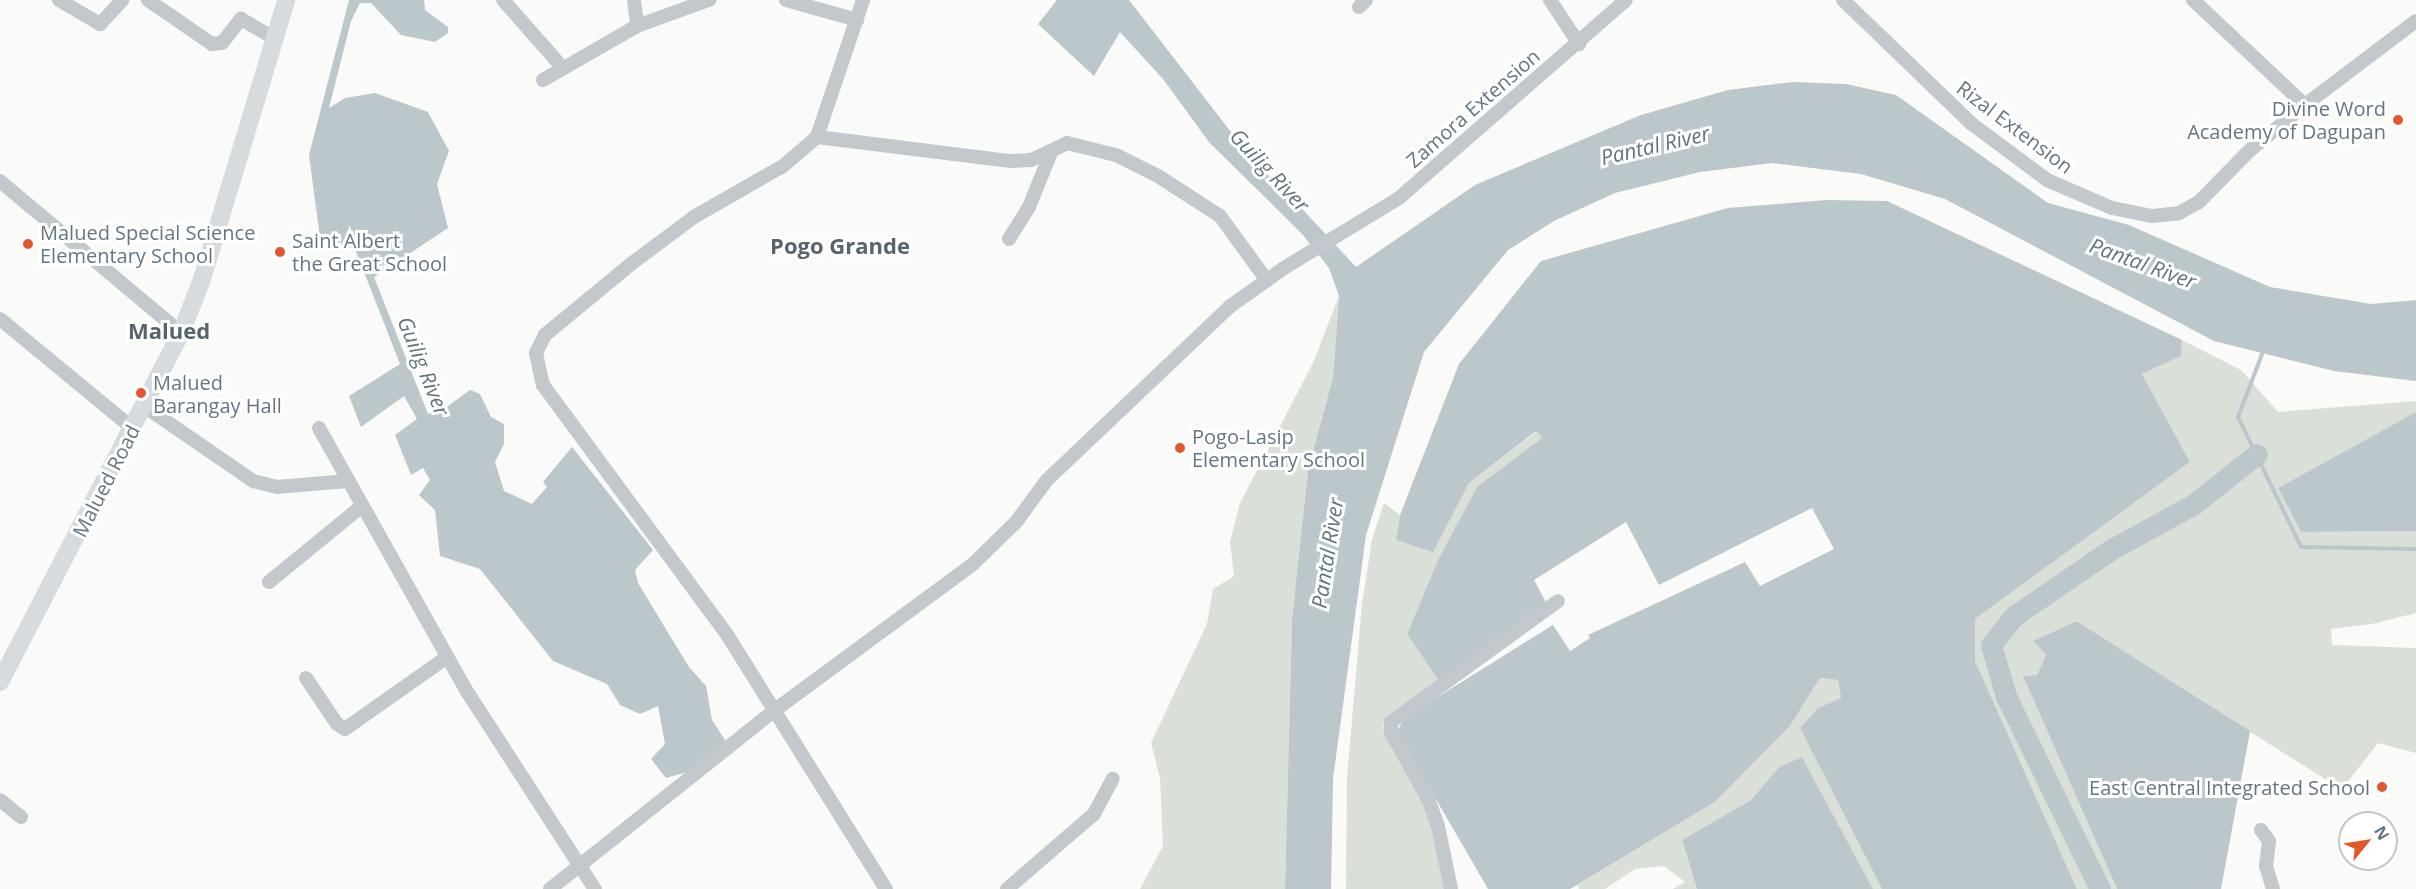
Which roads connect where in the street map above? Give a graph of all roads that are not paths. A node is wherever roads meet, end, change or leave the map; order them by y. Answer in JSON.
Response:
{"nodes":[{"id":1,"x":59,"y":0,"type":"edge"},
{"id":2,"x":122,"y":0,"type":"edge"},
{"id":3,"x":148,"y":0,"type":"edge"},
{"id":4,"x":286,"y":0,"type":"edge"},
{"id":5,"x":503,"y":0,"type":"edge"},
{"id":6,"x":634,"y":0,"type":"edge"},
{"id":7,"x":709,"y":0,"type":"edge"},
{"id":8,"x":786,"y":0,"type":"edge"},
{"id":9,"x":863,"y":0,"type":"edge"},
{"id":10,"x":1550,"y":0,"type":"edge"},
{"id":11,"x":1626,"y":0,"type":"edge"},
{"id":12,"x":1843,"y":0,"type":"edge"},
{"id":13,"x":2193,"y":0,"type":"edge"},
{"id":14,"x":857,"y":20,"type":"junction"},
{"id":15,"x":2416,"y":21,"type":"edge"},
{"id":16,"x":637,"y":26,"type":"junction"},
{"id":17,"x":274,"y":38,"type":"junction"},
{"id":18,"x":1579,"y":44,"type":"junction"},
{"id":19,"x":562,"y":68,"type":"junction"},
{"id":20,"x":543,"y":80,"type":"dead end"},
{"id":21,"x":2305,"y":105,"type":"junction"},
{"id":22,"x":817,"y":137,"type":"junction"},
{"id":23,"x":1052,"y":150,"type":"junction"},
{"id":24,"x":0,"y":181,"type":"edge"},
{"id":25,"x":1009,"y":239,"type":"dead end"},
{"id":26,"x":1266,"y":279,"type":"junction"},
{"id":27,"x":0,"y":319,"type":"edge"},
{"id":28,"x":181,"y":333,"type":"junction"},
{"id":29,"x":144,"y":406,"type":"junction"},
{"id":30,"x":132,"y":428,"type":"junction"},
{"id":31,"x":319,"y":428,"type":"dead end"},
{"id":32,"x":348,"y":481,"type":"junction"},
{"id":33,"x":362,"y":506,"type":"junction"},
{"id":34,"x":269,"y":582,"type":"dead end"},
{"id":35,"x":1558,"y":601,"type":"dead end"},
{"id":36,"x":447,"y":657,"type":"junction"},
{"id":37,"x":306,"y":678,"type":"dead end"},
{"id":38,"x":0,"y":682,"type":"edge"},
{"id":39,"x":775,"y":710,"type":"junction"},
{"id":40,"x":1113,"y":779,"type":"dead end"},
{"id":41,"x":0,"y":800,"type":"edge"},
{"id":42,"x":21,"y":818,"type":"dead end"},
{"id":43,"x":2261,"y":830,"type":"dead end"},
{"id":44,"x":582,"y":866,"type":"junction"},
{"id":45,"x":879,"y":886,"type":"edge"},
{"id":46,"x":550,"y":889,"type":"edge"},
{"id":47,"x":595,"y":889,"type":"edge"},
{"id":48,"x":1007,"y":889,"type":"edge"},
{"id":49,"x":1451,"y":889,"type":"edge"},
{"id":50,"x":2273,"y":889,"type":"edge"}],
"edges":[{"from":1,"to":2,"type":"street"},
{"from":3,"to":17,"type":"street"},
{"from":4,"to":17,"type":"street","name":"Malued Road"},
{"from":5,"to":19,"type":"street"},
{"from":6,"to":16,"type":"street"},
{"from":7,"to":16,"type":"street"},
{"from":8,"to":14,"type":"street"},
{"from":9,"to":14,"type":"street"},
{"from":10,"to":18,"type":"street"},
{"from":11,"to":18,"type":"street","name":"Zamora Extension"},
{"from":12,"to":21,"type":"street","name":"Rizal Extension"},
{"from":13,"to":21,"type":"street"},
{"from":14,"to":22,"type":"street"},
{"from":15,"to":21,"type":"street","name":"Rizal Extension"},
{"from":16,"to":19,"type":"street"},
{"from":17,"to":28,"type":"street","name":"Malued Road"},
{"from":18,"to":26,"type":"street","name":"Zamora Extension"},
{"from":19,"to":20,"type":"street"},
{"from":22,"to":23,"type":"street"},
{"from":22,"to":39,"type":"street"},
{"from":23,"to":25,"type":"street"},
{"from":23,"to":26,"type":"street"},
{"from":24,"to":28,"type":"street"},
{"from":26,"to":39,"type":"street","name":"Zamora Extension"},
{"from":27,"to":30,"type":"street"},
{"from":28,"to":29,"type":"street","name":"Malued Road"},
{"from":29,"to":30,"type":"street","name":"Malued Road"},
{"from":29,"to":32,"type":"street"},
{"from":30,"to":38,"type":"street","name":"Malued Road"},
{"from":31,"to":32,"type":"street"},
{"from":32,"to":33,"type":"street"},
{"from":33,"to":34,"type":"street"},
{"from":33,"to":36,"type":"street"},
{"from":35,"to":49,"type":"street"},
{"from":36,"to":37,"type":"street"},
{"from":36,"to":44,"type":"street"},
{"from":39,"to":44,"type":"street","name":"Zamora Extension"},
{"from":39,"to":45,"type":"street"},
{"from":40,"to":48,"type":"street"},
{"from":41,"to":42,"type":"street"},
{"from":43,"to":50,"type":"street"},
{"from":44,"to":46,"type":"street","name":"Zamora Extension"},
{"from":44,"to":47,"type":"street"}]}
